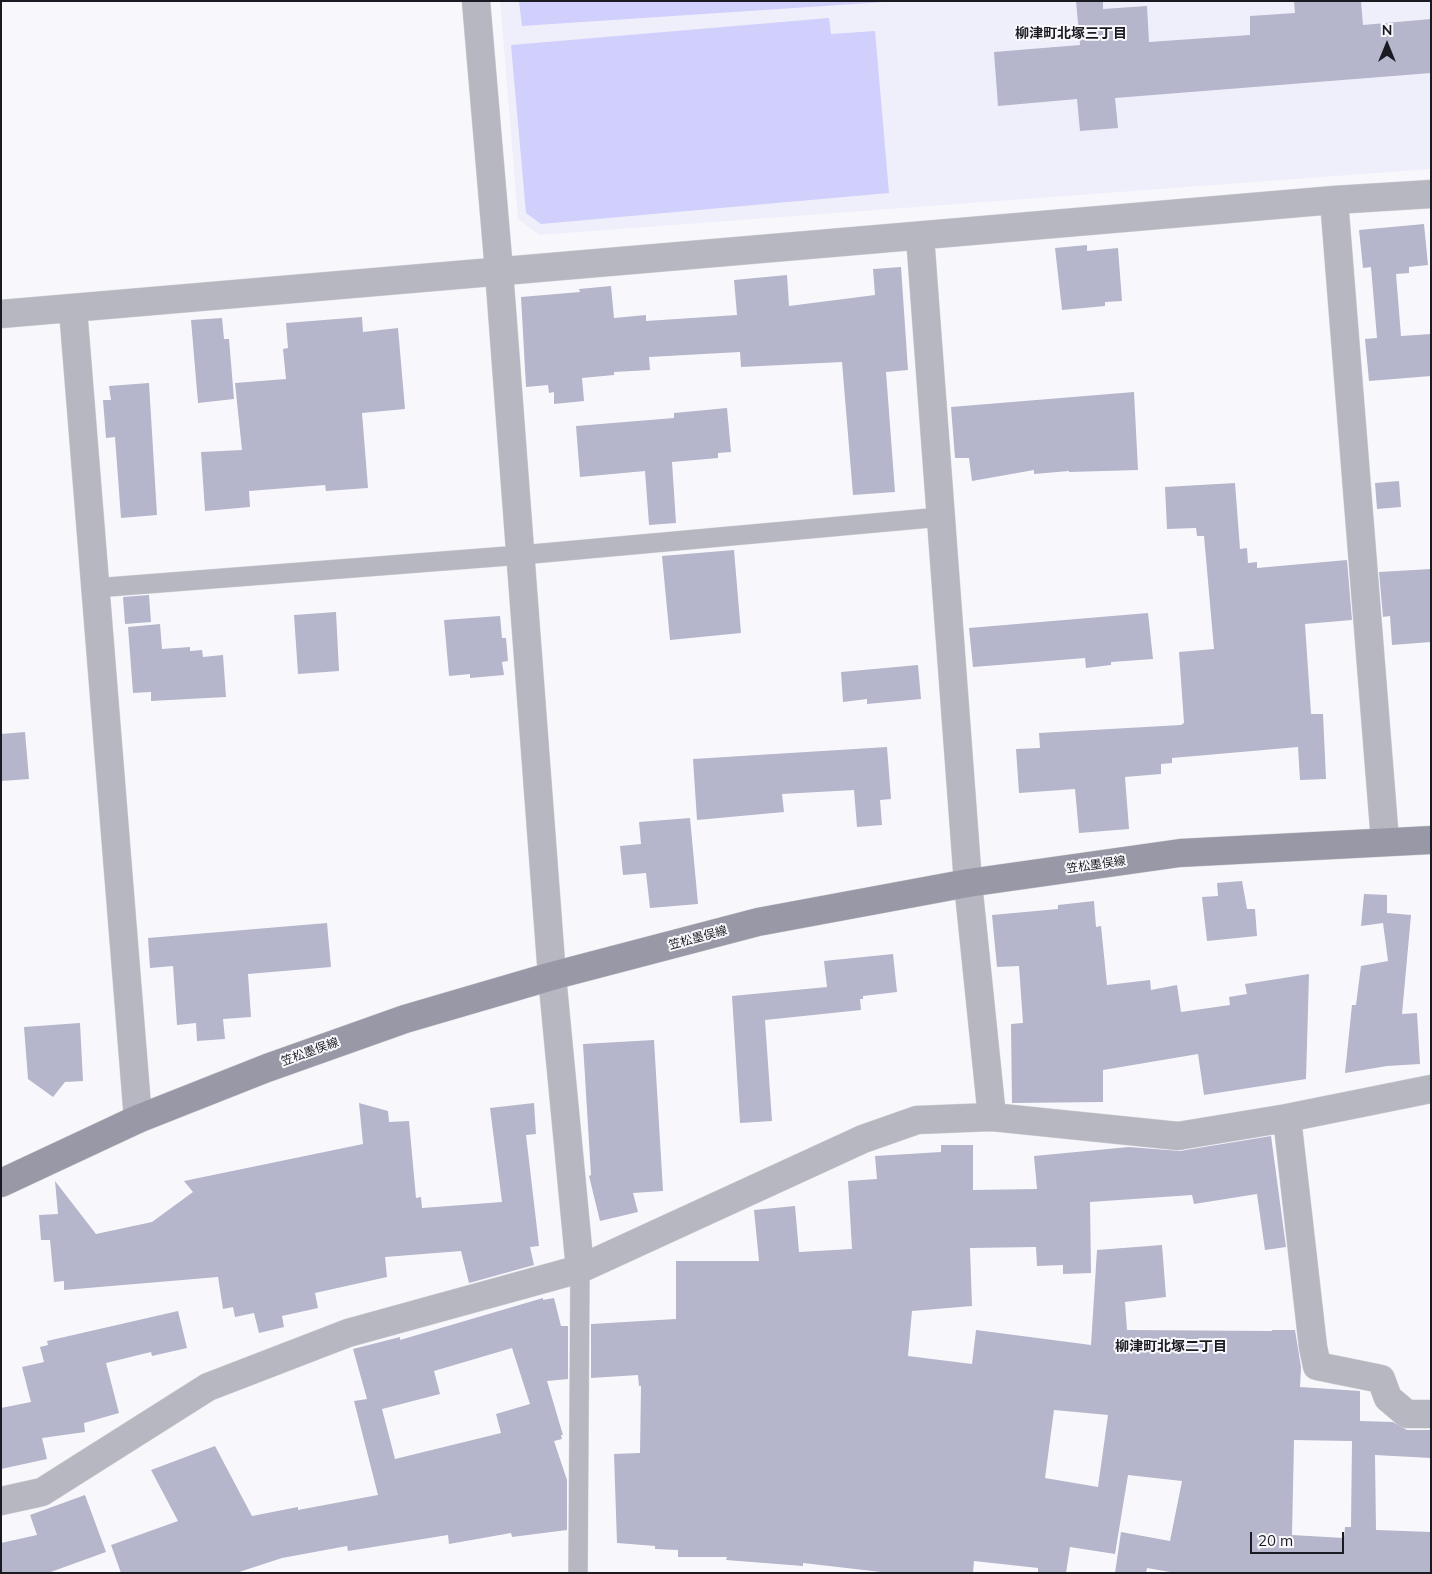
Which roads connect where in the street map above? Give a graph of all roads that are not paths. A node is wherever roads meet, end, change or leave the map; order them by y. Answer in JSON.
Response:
{"nodes":[{"id":1,"x":476,"y":1,"type":"edge"},
{"id":2,"x":1431,"y":194,"type":"edge"},
{"id":3,"x":1334,"y":200,"type":"junction"},
{"id":4,"x":920,"y":236,"type":"junction"},
{"id":5,"x":500,"y":271,"type":"junction"},
{"id":6,"x":73,"y":309,"type":"junction"},
{"id":7,"x":1,"y":314,"type":"edge"},
{"id":8,"x":940,"y":517,"type":"junction"},
{"id":9,"x":521,"y":555,"type":"junction"},
{"id":10,"x":95,"y":588,"type":"junction"},
{"id":11,"x":1431,"y":840,"type":"edge"},
{"id":12,"x":1386,"y":841,"type":"junction"},
{"id":13,"x":968,"y":883,"type":"junction"},
{"id":14,"x":552,"y":976,"type":"junction"},
{"id":15,"x":1431,"y":1089,"type":"edge"},
{"id":16,"x":992,"y":1117,"type":"junction"},
{"id":17,"x":1287,"y":1118,"type":"junction"},
{"id":18,"x":138,"y":1119,"type":"junction"},
{"id":19,"x":1,"y":1183,"type":"edge"},
{"id":20,"x":580,"y":1269,"type":"junction"},
{"id":21,"x":1431,"y":1414,"type":"edge"},
{"id":22,"x":1,"y":1502,"type":"edge"},
{"id":23,"x":578,"y":1573,"type":"edge"}],
"edges":[{"from":1,"to":5,"type":"street"},
{"from":2,"to":3,"type":"street"},
{"from":3,"to":4,"type":"street"},
{"from":3,"to":12,"type":"street"},
{"from":4,"to":5,"type":"street"},
{"from":4,"to":8,"type":"street"},
{"from":5,"to":6,"type":"street"},
{"from":5,"to":9,"type":"street"},
{"from":6,"to":7,"type":"street"},
{"from":6,"to":10,"type":"street"},
{"from":8,"to":9,"type":"lane"},
{"from":8,"to":13,"type":"street"},
{"from":9,"to":10,"type":"lane"},
{"from":9,"to":14,"type":"street"},
{"from":10,"to":18,"type":"street"},
{"from":11,"to":12,"type":"main road","name":"笠松墨俣線"},
{"from":12,"to":13,"type":"main road","name":"笠松墨俣線"},
{"from":13,"to":14,"type":"main road","name":"笠松墨俣線"},
{"from":13,"to":16,"type":"street"},
{"from":14,"to":18,"type":"main road","name":"笠松墨俣線"},
{"from":14,"to":20,"type":"street"},
{"from":15,"to":17,"type":"street"},
{"from":16,"to":17,"type":"street"},
{"from":16,"to":20,"type":"street"},
{"from":17,"to":21,"type":"street"},
{"from":18,"to":19,"type":"main road","name":"笠松墨俣線"},
{"from":20,"to":22,"type":"street"},
{"from":20,"to":23,"type":"lane"}]}
